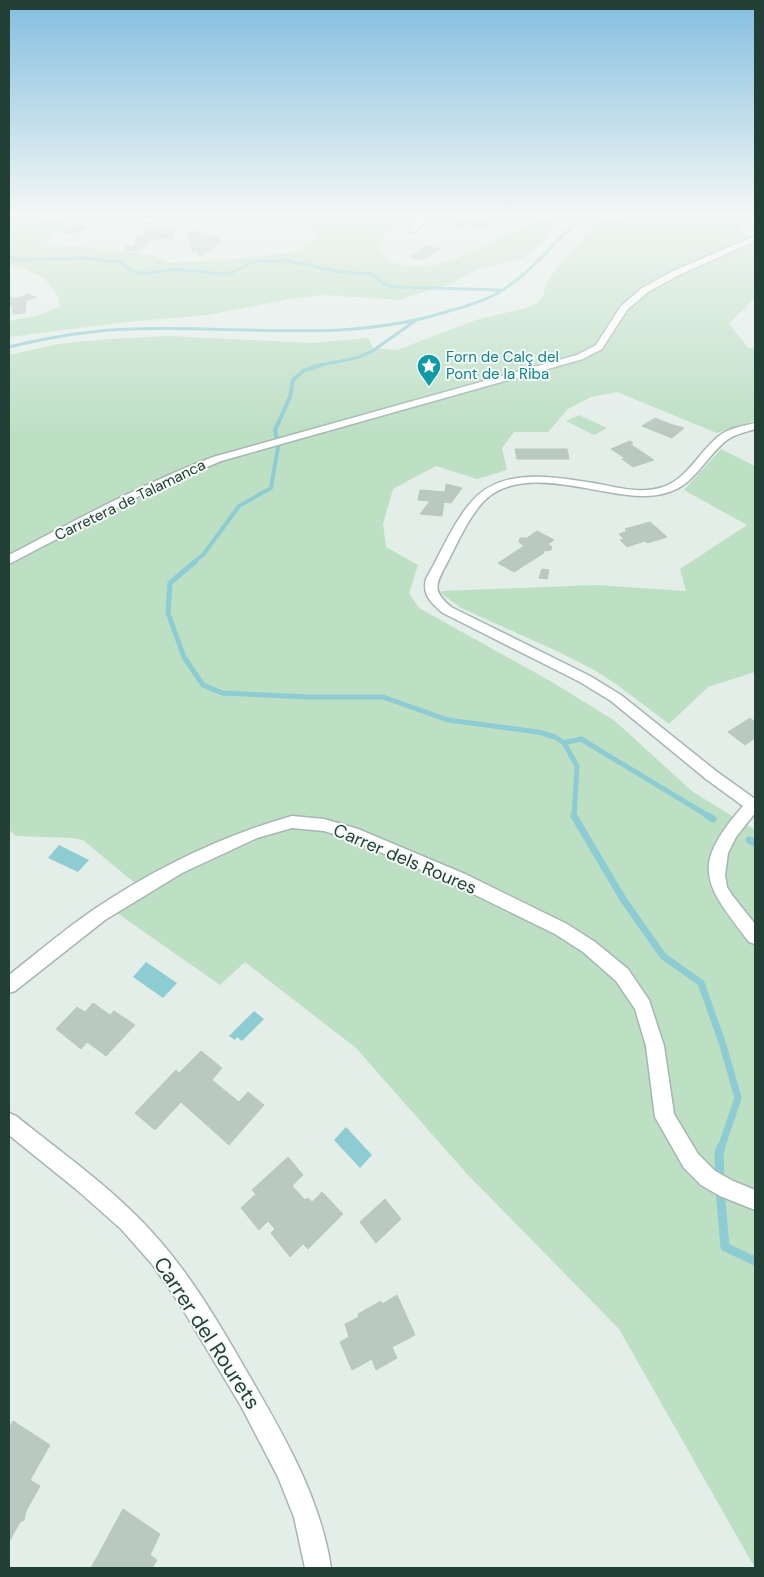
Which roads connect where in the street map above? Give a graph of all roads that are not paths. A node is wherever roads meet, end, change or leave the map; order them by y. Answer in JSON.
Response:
{"nodes":[{"id":1,"x":649,"y":288,"type":"edge"},
{"id":2,"x":755,"y":426,"type":"edge"},
{"id":3,"x":9,"y":560,"type":"edge"},
{"id":4,"x":754,"y":806,"type":"edge"},
{"id":5,"x":755,"y":937,"type":"edge"},
{"id":6,"x":9,"y":985,"type":"edge"},
{"id":7,"x":9,"y":1123,"type":"edge"},
{"id":8,"x":751,"y":1199,"type":"edge"},
{"id":9,"x":318,"y":1568,"type":"edge"}],
"edges":[{"from":1,"to":3,"type":"street","name":"Carretera de Talamanca"},
{"from":2,"to":4,"type":"street"},
{"from":4,"to":5,"type":"street"},
{"from":6,"to":8,"type":"street","name":"Carrer dels Roures"},
{"from":7,"to":9,"type":"street","name":"Carrer del Rourets"}]}
